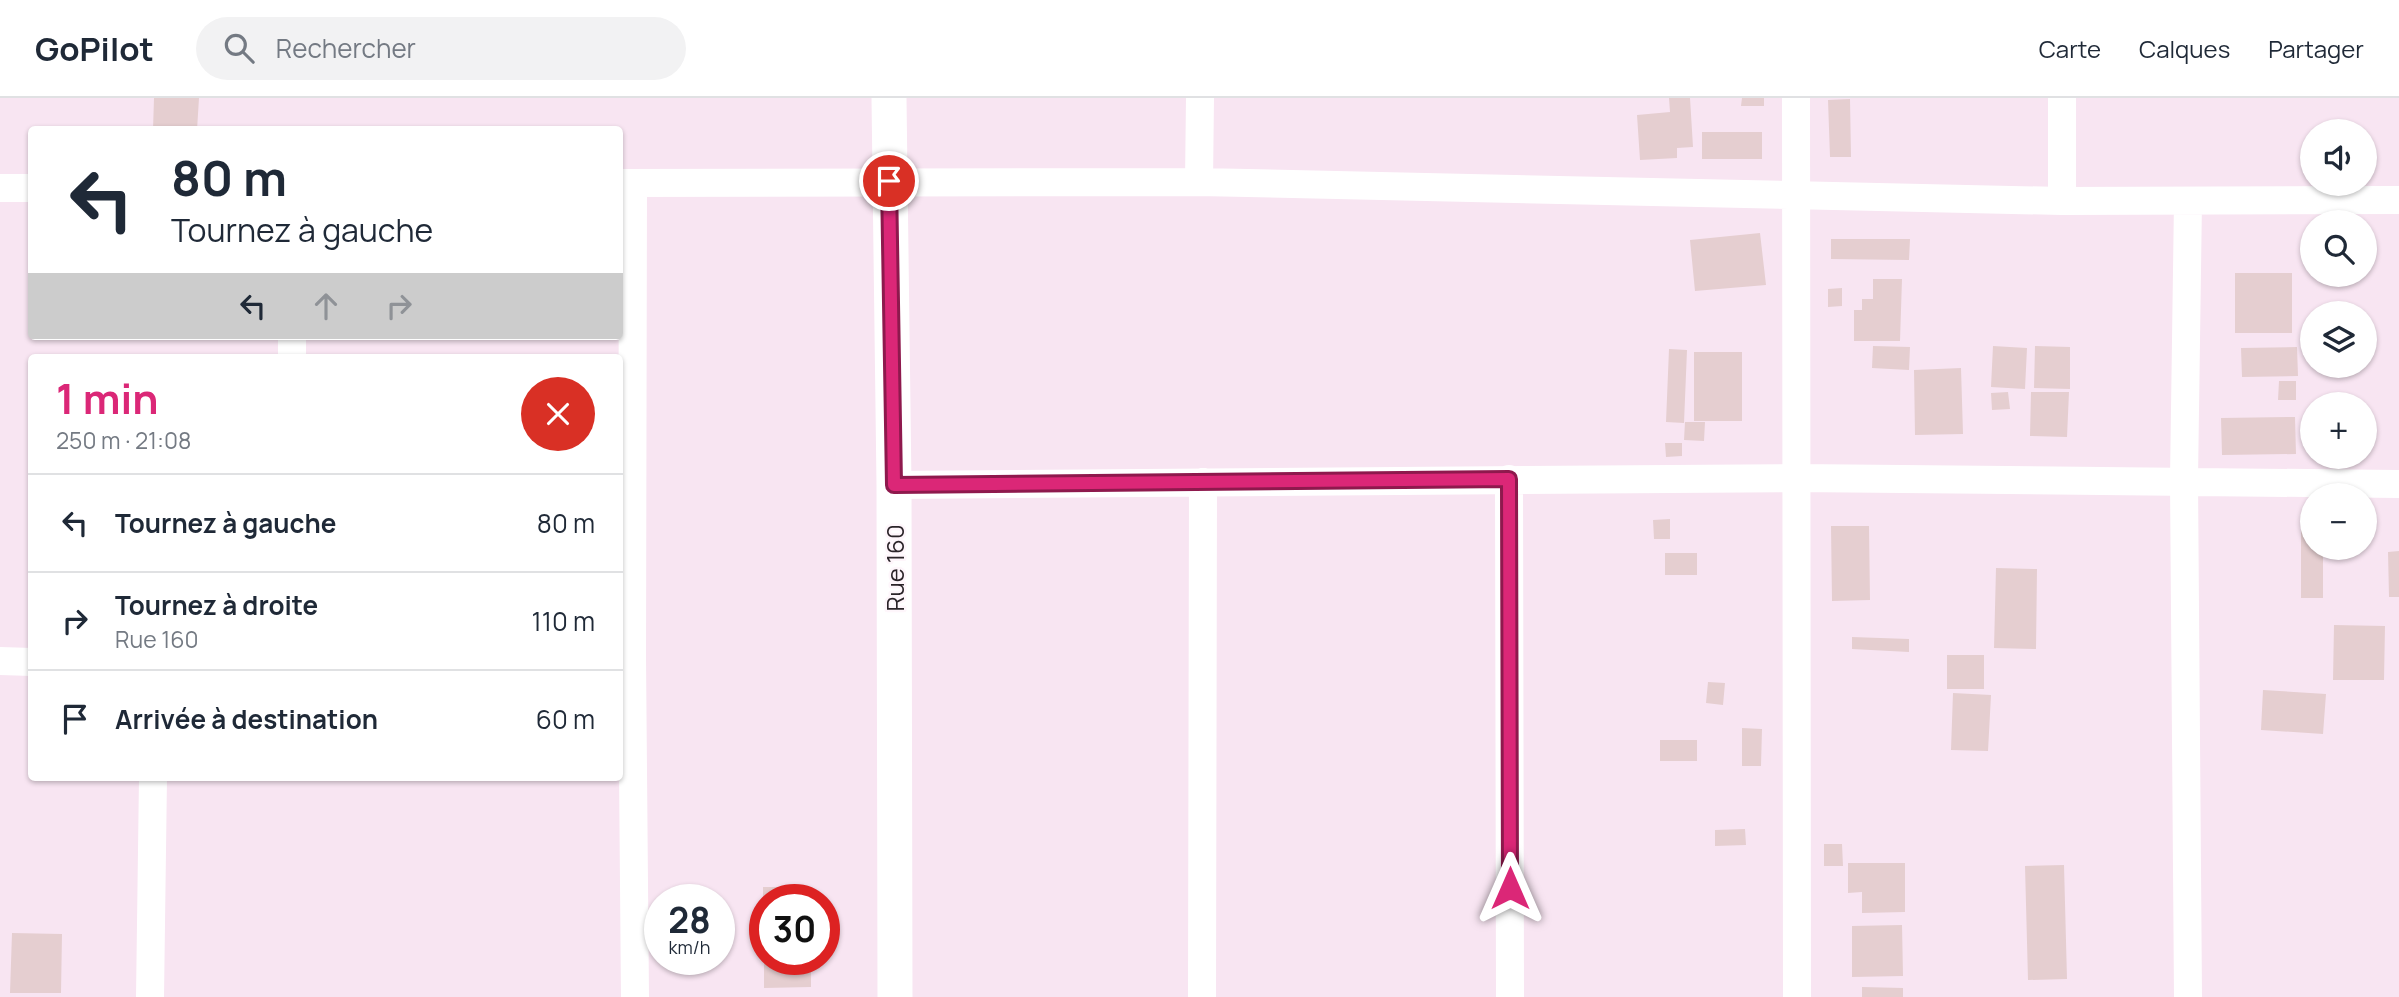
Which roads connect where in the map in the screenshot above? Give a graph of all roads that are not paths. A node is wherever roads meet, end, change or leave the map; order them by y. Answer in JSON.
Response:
{"nodes":[{"id":1,"x":889,"y":98,"type":"edge"},
{"id":2,"x":1199,"y":98,"type":"edge"},
{"id":3,"x":1796,"y":98,"type":"edge"},
{"id":4,"x":2062,"y":98,"type":"edge"},
{"id":5,"x":889,"y":181,"type":"junction"},
{"id":6,"x":1199,"y":182,"type":"junction"},
{"id":7,"x":626,"y":183,"type":"edge"},
{"id":8,"x":0,"y":188,"type":"edge"},
{"id":9,"x":28,"y":188,"type":"edge"},
{"id":10,"x":1795,"y":195,"type":"junction"},
{"id":11,"x":2399,"y":200,"type":"edge"},
{"id":12,"x":2062,"y":201,"type":"junction"},
{"id":13,"x":2188,"y":201,"type":"junction"},
{"id":14,"x":1797,"y":478,"type":"junction"},
{"id":15,"x":1509,"y":479,"type":"junction"},
{"id":16,"x":2184,"y":480,"type":"junction"},
{"id":17,"x":1203,"y":482,"type":"junction"},
{"id":18,"x":2399,"y":484,"type":"edge"},
{"id":19,"x":894,"y":485,"type":"junction"},
{"id":20,"x":626,"y":658,"type":"edge"},
{"id":21,"x":0,"y":661,"type":"edge"},
{"id":22,"x":28,"y":662,"type":"edge"},
{"id":23,"x":153,"y":781,"type":"edge"},
{"id":24,"x":150,"y":997,"type":"edge"},
{"id":25,"x":635,"y":997,"type":"edge"},
{"id":26,"x":895,"y":997,"type":"edge"},
{"id":27,"x":1202,"y":997,"type":"edge"},
{"id":28,"x":1510,"y":997,"type":"edge"},
{"id":29,"x":1797,"y":997,"type":"edge"},
{"id":30,"x":2188,"y":997,"type":"edge"}],
"edges":[{"from":1,"to":5,"type":"street","name":"Rue 160"},
{"from":2,"to":6,"type":"street"},
{"from":3,"to":10,"type":"street"},
{"from":4,"to":12,"type":"street"},
{"from":5,"to":6,"type":"street"},
{"from":5,"to":7,"type":"street"},
{"from":5,"to":19,"type":"street","name":"Rue 160"},
{"from":6,"to":10,"type":"street"},
{"from":7,"to":20,"type":"street"},
{"from":8,"to":9,"type":"street"},
{"from":10,"to":12,"type":"street"},
{"from":10,"to":14,"type":"street"},
{"from":11,"to":13,"type":"street"},
{"from":12,"to":13,"type":"street"},
{"from":13,"to":16,"type":"street"},
{"from":14,"to":15,"type":"street"},
{"from":14,"to":16,"type":"street"},
{"from":14,"to":29,"type":"street"},
{"from":15,"to":17,"type":"street"},
{"from":15,"to":28,"type":"street"},
{"from":16,"to":18,"type":"street"},
{"from":16,"to":30,"type":"street"},
{"from":17,"to":19,"type":"street"},
{"from":17,"to":27,"type":"street"},
{"from":19,"to":26,"type":"street","name":"Rue 160"},
{"from":20,"to":25,"type":"street"},
{"from":21,"to":22,"type":"street"},
{"from":23,"to":24,"type":"street"}]}
